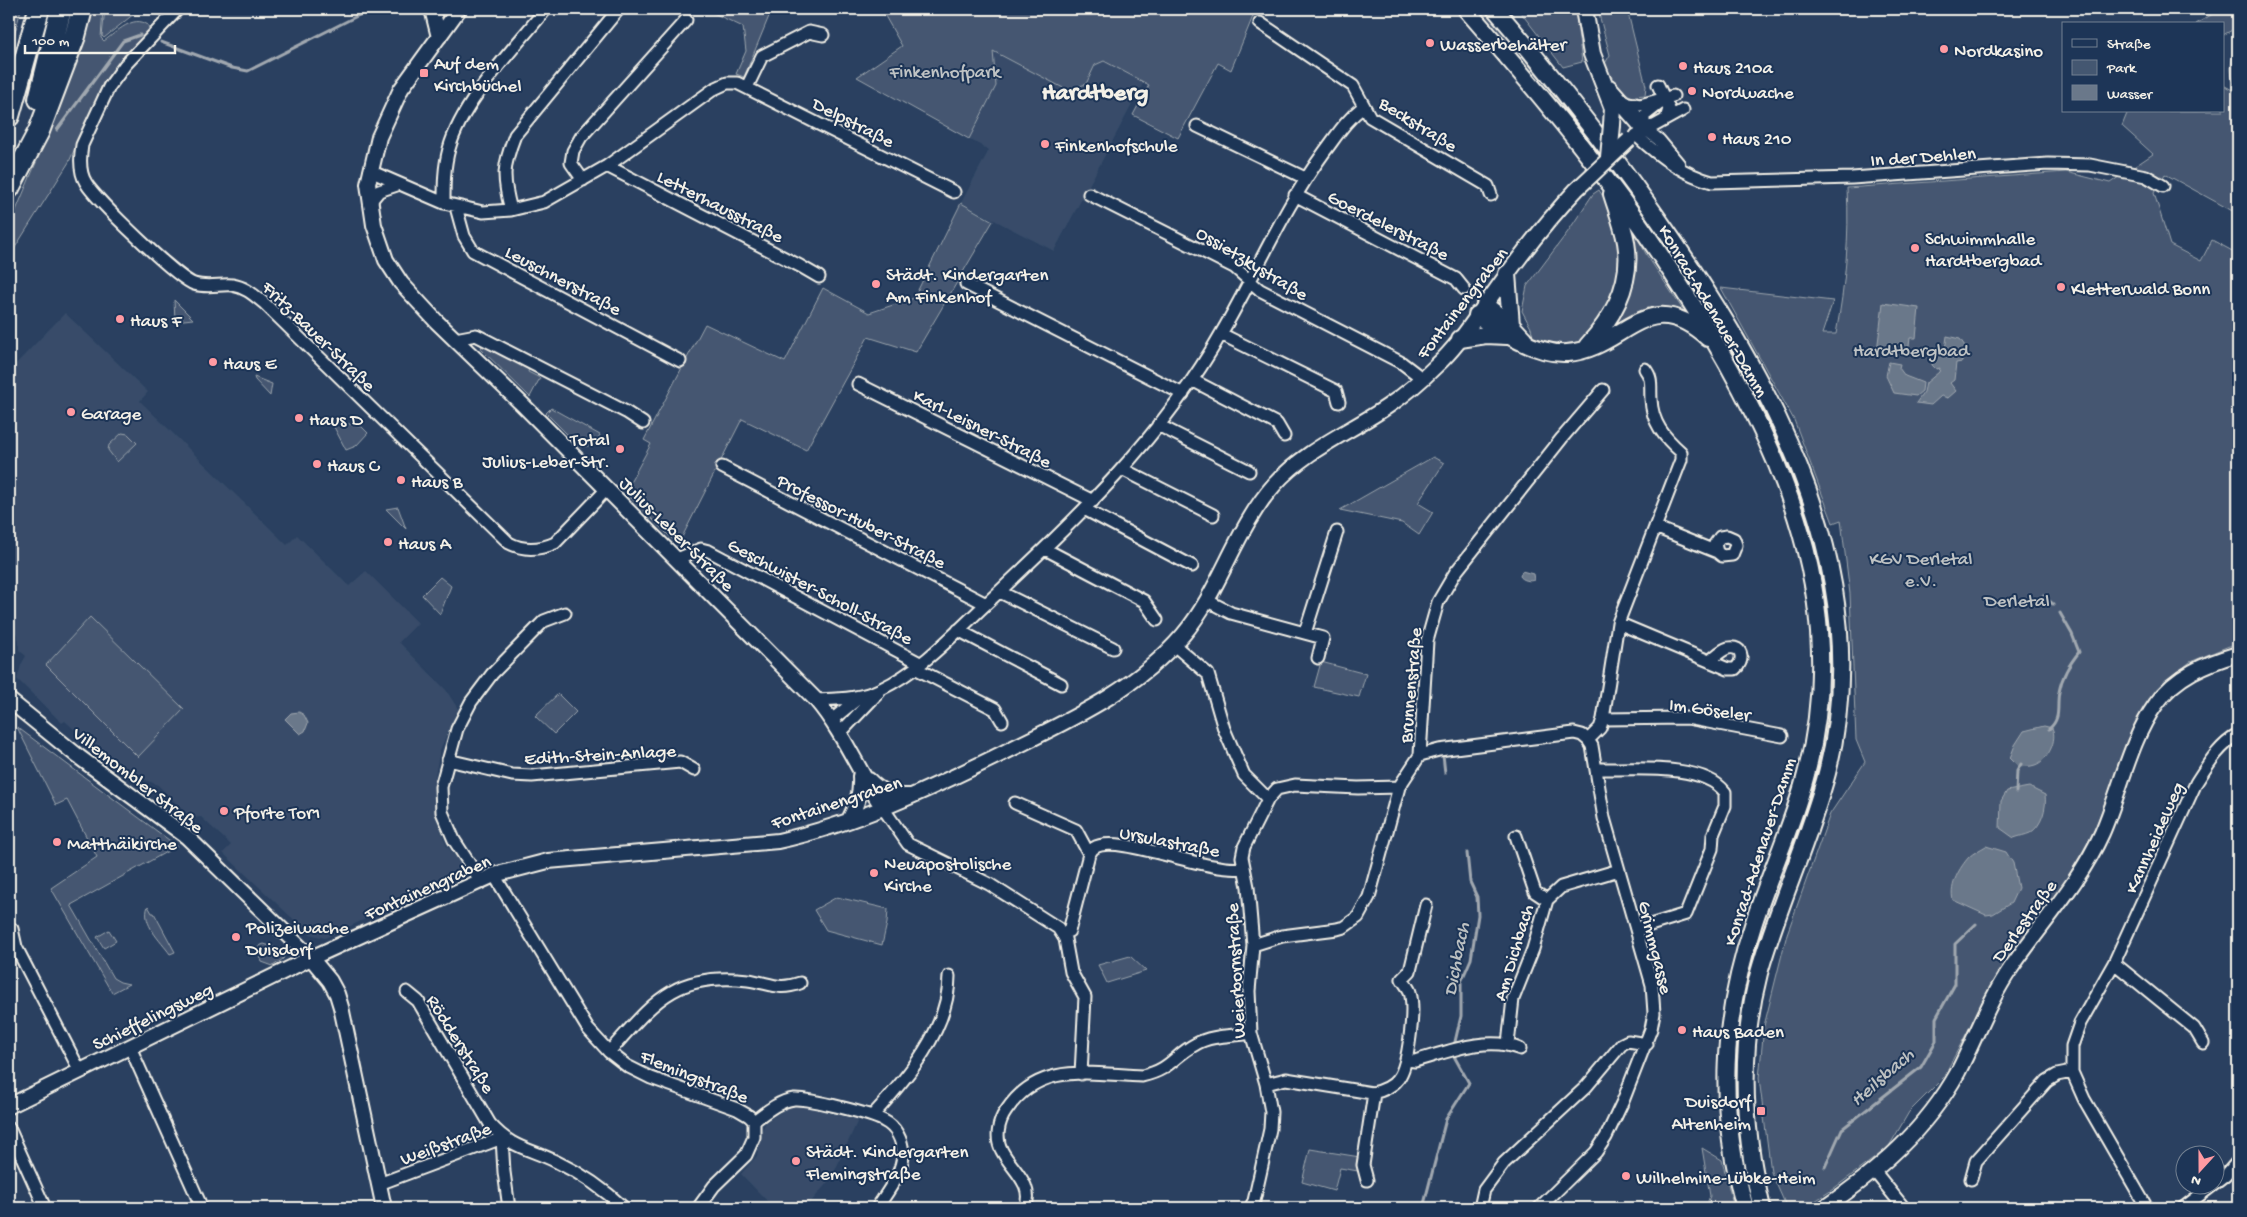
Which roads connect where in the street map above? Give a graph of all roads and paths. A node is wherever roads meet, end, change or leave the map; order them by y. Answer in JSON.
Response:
{"nodes":[{"id":1,"x":39,"y":9,"type":"edge"},
{"id":2,"x":61,"y":9,"type":"edge"},
{"id":3,"x":82,"y":9,"type":"edge"},
{"id":4,"x":178,"y":9,"type":"edge"},
{"id":5,"x":432,"y":9,"type":"edge"},
{"id":6,"x":459,"y":9,"type":"edge"},
{"id":7,"x":1466,"y":9,"type":"edge"},
{"id":8,"x":1495,"y":9,"type":"edge"},
{"id":9,"x":1584,"y":9,"type":"edge"},
{"id":10,"x":545,"y":10,"type":"dead end"},
{"id":11,"x":618,"y":10,"type":"dead end"},
{"id":12,"x":686,"y":20,"type":"dead end"},
{"id":13,"x":1260,"y":23,"type":"dead end"},
{"id":14,"x":823,"y":35,"type":"dead end"},
{"id":15,"x":439,"y":37,"type":"junction"},
{"id":16,"x":742,"y":85,"type":"junction"},
{"id":17,"x":1658,"y":85,"type":"dead end"},
{"id":18,"x":1670,"y":96,"type":"junction"},
{"id":19,"x":1618,"y":105,"type":"junction"},
{"id":20,"x":1363,"y":107,"type":"junction"},
{"id":21,"x":1682,"y":108,"type":"dead end"},
{"id":22,"x":9,"y":116,"type":"edge"},
{"id":23,"x":1666,"y":119,"type":"junction"},
{"id":24,"x":1197,"y":126,"type":"dead end"},
{"id":25,"x":1636,"y":134,"type":"junction"},
{"id":26,"x":1609,"y":157,"type":"junction"},
{"id":27,"x":607,"y":166,"type":"junction"},
{"id":28,"x":370,"y":171,"type":"junction"},
{"id":29,"x":1305,"y":178,"type":"junction"},
{"id":30,"x":583,"y":180,"type":"junction"},
{"id":31,"x":1609,"y":182,"type":"junction"},
{"id":32,"x":9,"y":184,"type":"edge"},
{"id":33,"x":400,"y":184,"type":"junction"},
{"id":34,"x":2163,"y":186,"type":"dead end"},
{"id":35,"x":9,"y":188,"type":"edge"},
{"id":36,"x":954,"y":192,"type":"dead end"},
{"id":37,"x":1090,"y":194,"type":"dead end"},
{"id":38,"x":1295,"y":195,"type":"junction"},
{"id":39,"x":1491,"y":195,"type":"dead end"},
{"id":40,"x":370,"y":202,"type":"junction"},
{"id":41,"x":444,"y":203,"type":"junction"},
{"id":42,"x":456,"y":206,"type":"junction"},
{"id":43,"x":510,"y":210,"type":"junction"},
{"id":44,"x":1507,"y":274,"type":"junction"},
{"id":45,"x":819,"y":277,"type":"dead end"},
{"id":46,"x":1249,"y":282,"type":"junction"},
{"id":47,"x":966,"y":284,"type":"dead end"},
{"id":48,"x":1464,"y":288,"type":"dead end"},
{"id":49,"x":1481,"y":310,"type":"junction"},
{"id":50,"x":1509,"y":330,"type":"junction"},
{"id":51,"x":1221,"y":334,"type":"junction"},
{"id":52,"x":455,"y":339,"type":"junction"},
{"id":53,"x":1460,"y":339,"type":"junction"},
{"id":54,"x":1585,"y":348,"type":"junction"},
{"id":55,"x":1719,"y":348,"type":"junction"},
{"id":56,"x":680,"y":362,"type":"dead end"},
{"id":57,"x":1645,"y":369,"type":"dead end"},
{"id":58,"x":1423,"y":378,"type":"junction"},
{"id":59,"x":1192,"y":380,"type":"junction"},
{"id":60,"x":858,"y":384,"type":"dead end"},
{"id":61,"x":1603,"y":390,"type":"dead end"},
{"id":62,"x":1183,"y":394,"type":"junction"},
{"id":63,"x":1339,"y":402,"type":"dead end"},
{"id":64,"x":642,"y":423,"type":"dead end"},
{"id":65,"x":1158,"y":425,"type":"junction"},
{"id":66,"x":1284,"y":436,"type":"dead end"},
{"id":67,"x":722,"y":467,"type":"dead end"},
{"id":68,"x":1122,"y":469,"type":"junction"},
{"id":69,"x":1249,"y":470,"type":"dead end"},
{"id":70,"x":607,"y":489,"type":"junction"},
{"id":71,"x":1089,"y":506,"type":"junction"},
{"id":72,"x":1214,"y":515,"type":"dead end"},
{"id":73,"x":1655,"y":527,"type":"junction"},
{"id":74,"x":1336,"y":532,"type":"dead end"},
{"id":75,"x":1045,"y":549,"type":"junction"},
{"id":76,"x":1717,"y":552,"type":"dead end"},
{"id":77,"x":677,"y":560,"type":"junction"},
{"id":78,"x":1192,"y":566,"type":"dead end"},
{"id":79,"x":1000,"y":592,"type":"junction"},
{"id":80,"x":1206,"y":600,"type":"junction"},
{"id":81,"x":986,"y":604,"type":"junction"},
{"id":82,"x":565,"y":613,"type":"dead end"},
{"id":83,"x":1157,"y":620,"type":"dead end"},
{"id":84,"x":1618,"y":623,"type":"junction"},
{"id":85,"x":958,"y":630,"type":"junction"},
{"id":86,"x":1305,"y":633,"type":"junction"},
{"id":87,"x":1174,"y":645,"type":"junction"},
{"id":88,"x":1113,"y":648,"type":"dead end"},
{"id":89,"x":2238,"y":654,"type":"edge"},
{"id":90,"x":1318,"y":658,"type":"dead end"},
{"id":91,"x":1711,"y":660,"type":"dead end"},
{"id":92,"x":917,"y":665,"type":"junction"},
{"id":93,"x":1061,"y":684,"type":"dead end"},
{"id":94,"x":882,"y":689,"type":"junction"},
{"id":95,"x":860,"y":697,"type":"junction"},
{"id":96,"x":9,"y":700,"type":"edge"},
{"id":97,"x":816,"y":700,"type":"junction"},
{"id":98,"x":833,"y":719,"type":"junction"},
{"id":99,"x":1604,"y":719,"type":"junction"},
{"id":100,"x":1002,"y":721,"type":"dead end"},
{"id":101,"x":841,"y":732,"type":"junction"},
{"id":102,"x":2238,"y":735,"type":"edge"},
{"id":103,"x":1782,"y":736,"type":"dead end"},
{"id":104,"x":1588,"y":740,"type":"junction"},
{"id":105,"x":1420,"y":755,"type":"junction"},
{"id":106,"x":448,"y":760,"type":"junction"},
{"id":107,"x":859,"y":768,"type":"junction"},
{"id":108,"x":1596,"y":769,"type":"junction"},
{"id":109,"x":694,"y":770,"type":"dead end"},
{"id":110,"x":1399,"y":787,"type":"junction"},
{"id":111,"x":884,"y":792,"type":"junction"},
{"id":112,"x":914,"y":796,"type":"junction"},
{"id":113,"x":1268,"y":799,"type":"junction"},
{"id":114,"x":1015,"y":803,"type":"dead end"},
{"id":115,"x":884,"y":808,"type":"junction"},
{"id":116,"x":849,"y":820,"type":"junction"},
{"id":117,"x":1516,"y":836,"type":"dead end"},
{"id":118,"x":1089,"y":854,"type":"junction"},
{"id":119,"x":1243,"y":868,"type":"junction"},
{"id":120,"x":1619,"y":870,"type":"junction"},
{"id":121,"x":494,"y":875,"type":"junction"},
{"id":122,"x":480,"y":880,"type":"junction"},
{"id":123,"x":1546,"y":900,"type":"junction"},
{"id":124,"x":1426,"y":906,"type":"dead end"},
{"id":125,"x":12,"y":929,"type":"dead end"},
{"id":126,"x":1637,"y":929,"type":"junction"},
{"id":127,"x":1063,"y":934,"type":"junction"},
{"id":128,"x":1253,"y":945,"type":"junction"},
{"id":129,"x":311,"y":958,"type":"junction"},
{"id":130,"x":2114,"y":964,"type":"junction"},
{"id":131,"x":948,"y":976,"type":"dead end"},
{"id":132,"x":800,"y":983,"type":"dead end"},
{"id":133,"x":406,"y":992,"type":"dead end"},
{"id":134,"x":1251,"y":1033,"type":"junction"},
{"id":135,"x":2202,"y":1043,"type":"dead end"},
{"id":136,"x":1508,"y":1044,"type":"junction"},
{"id":137,"x":1647,"y":1044,"type":"junction"},
{"id":138,"x":130,"y":1047,"type":"junction"},
{"id":139,"x":1520,"y":1049,"type":"dead end"},
{"id":140,"x":609,"y":1052,"type":"junction"},
{"id":141,"x":1406,"y":1060,"type":"junction"},
{"id":142,"x":80,"y":1071,"type":"junction"},
{"id":143,"x":2072,"y":1072,"type":"junction"},
{"id":144,"x":1081,"y":1074,"type":"junction"},
{"id":145,"x":1266,"y":1084,"type":"junction"},
{"id":146,"x":1374,"y":1093,"type":"junction"},
{"id":147,"x":9,"y":1106,"type":"edge"},
{"id":148,"x":872,"y":1116,"type":"junction"},
{"id":149,"x":754,"y":1121,"type":"junction"},
{"id":150,"x":9,"y":1128,"type":"edge"},
{"id":151,"x":502,"y":1138,"type":"junction"},
{"id":152,"x":2238,"y":1161,"type":"edge"},
{"id":153,"x":1875,"y":1172,"type":"junction"},
{"id":154,"x":1971,"y":1179,"type":"dead end"},
{"id":155,"x":1367,"y":1180,"type":"dead end"},
{"id":156,"x":379,"y":1184,"type":"junction"},
{"id":157,"x":45,"y":1208,"type":"edge"},
{"id":158,"x":202,"y":1208,"type":"edge"},
{"id":159,"x":384,"y":1208,"type":"edge"},
{"id":160,"x":509,"y":1208,"type":"edge"},
{"id":161,"x":624,"y":1208,"type":"edge"},
{"id":162,"x":698,"y":1208,"type":"edge"},
{"id":163,"x":877,"y":1208,"type":"edge"},
{"id":164,"x":1025,"y":1208,"type":"edge"},
{"id":165,"x":1250,"y":1208,"type":"edge"},
{"id":166,"x":1480,"y":1208,"type":"edge"},
{"id":167,"x":1539,"y":1208,"type":"edge"},
{"id":168,"x":1745,"y":1208,"type":"edge"},
{"id":169,"x":1762,"y":1208,"type":"edge"},
{"id":170,"x":1824,"y":1208,"type":"edge"},
{"id":171,"x":1904,"y":1208,"type":"edge"},
{"id":172,"x":2147,"y":1208,"type":"edge"},
{"id":173,"x":2183,"y":1208,"type":"edge"}],
"edges":[{"from":1,"to":22,"type":"highway"},
{"from":2,"to":32,"type":"highway"},
{"from":3,"to":35,"type":"highway"},
{"from":4,"to":70,"type":"street","name":"Fritz-Bauer-Straße"},
{"from":5,"to":15,"type":"street"},
{"from":6,"to":15,"type":"street","name":"Julius-Leber-Straße"},
{"from":7,"to":31,"type":"main road","name":"Konrad-Adenauer-Damm"},
{"from":8,"to":169,"type":"main road","name":"Konrad-Adenauer-Damm"},
{"from":9,"to":19,"type":"main road"},
{"from":10,"to":41,"type":"street"},
{"from":11,"to":43,"type":"street"},
{"from":12,"to":30,"type":"street"},
{"from":13,"to":20,"type":"street","name":"Beckstraße"},
{"from":14,"to":16,"type":"street"},
{"from":15,"to":28,"type":"street","name":"Julius-Leber-Straße"},
{"from":16,"to":27,"type":"street"},
{"from":16,"to":36,"type":"street","name":"Delpstraße"},
{"from":17,"to":18,"type":"street"},
{"from":18,"to":19,"type":"street"},
{"from":18,"to":23,"type":"street"},
{"from":18,"to":25,"type":"street","name":"Fontainengraben"},
{"from":19,"to":25,"type":"main road"},
{"from":19,"to":26,"type":"main road","bridge":true},
{"from":20,"to":29,"type":"street","name":"Goerdelerstraße"},
{"from":20,"to":39,"type":"street","name":"Beckstraße"},
{"from":21,"to":23,"type":"street","name":"Fontainengraben"},
{"from":23,"to":25,"type":"street","name":"Fontainengraben"},
{"from":24,"to":29,"type":"street"},
{"from":25,"to":26,"type":"street","name":"Fontainengraben","bridge":true},
{"from":25,"to":34,"type":"street","name":"In der Dehlen"},
{"from":26,"to":44,"type":"street","name":"Fontainengraben","bridge":true},
{"from":27,"to":30,"type":"street"},
{"from":27,"to":45,"type":"street","name":"Letterhausstraße"},
{"from":28,"to":33,"type":"street"},
{"from":28,"to":40,"type":"street","name":"Julius-Leber-Straße"},
{"from":29,"to":38,"type":"street","name":"Goerdelerstraße"},
{"from":30,"to":43,"type":"street"},
{"from":31,"to":54,"type":"main road"},
{"from":31,"to":55,"type":"main road","name":"Konrad-Adenauer-Damm"},
{"from":33,"to":40,"type":"street"},
{"from":33,"to":41,"type":"street"},
{"from":37,"to":46,"type":"street","name":"Ossietzkystraße"},
{"from":38,"to":46,"type":"street","name":"Goerdelerstraße"},
{"from":38,"to":48,"type":"street","name":"Goerdelerstraße"},
{"from":40,"to":52,"type":"street","name":"Julius-Leber-Straße"},
{"from":41,"to":42,"type":"street"},
{"from":42,"to":43,"type":"street"},
{"from":42,"to":56,"type":"street","name":"Leuschnerstraße"},
{"from":44,"to":49,"type":"street","name":"Fontainengraben"},
{"from":44,"to":50,"type":"main road"},
{"from":46,"to":51,"type":"street","name":"Goerdelerstraße"},
{"from":46,"to":58,"type":"street","name":"Ossietzkystraße"},
{"from":47,"to":62,"type":"street"},
{"from":49,"to":50,"type":"main road"},
{"from":49,"to":53,"type":"street","name":"Fontainengraben"},
{"from":50,"to":53,"type":"main road"},
{"from":50,"to":54,"type":"main road"},
{"from":51,"to":59,"type":"street","name":"Goerdelerstraße"},
{"from":51,"to":63,"type":"street"},
{"from":52,"to":64,"type":"street"},
{"from":52,"to":70,"type":"street","name":"Julius-Leber-Straße"},
{"from":53,"to":58,"type":"street","name":"Fontainengraben"},
{"from":54,"to":55,"type":"main road"},
{"from":55,"to":168,"type":"main road","name":"Konrad-Adenauer-Damm"},
{"from":57,"to":73,"type":"street"},
{"from":58,"to":80,"type":"street","name":"Fontainengraben"},
{"from":59,"to":62,"type":"street","name":"Goerdelerstraße"},
{"from":59,"to":66,"type":"street"},
{"from":60,"to":71,"type":"street","name":"Karl-Leisner-Straße"},
{"from":61,"to":105,"type":"street","name":"Brunnenstraße"},
{"from":62,"to":65,"type":"street","name":"Goerdelerstraße"},
{"from":65,"to":68,"type":"street","name":"Goerdelerstraße"},
{"from":65,"to":69,"type":"street"},
{"from":67,"to":81,"type":"street","name":"Professor-Huber-Straße"},
{"from":68,"to":71,"type":"street","name":"Goerdelerstraße"},
{"from":68,"to":72,"type":"street"},
{"from":70,"to":77,"type":"street","name":"Julius-Leber-Straße"},
{"from":71,"to":75,"type":"street","name":"Goerdelerstraße"},
{"from":71,"to":78,"type":"street"},
{"from":73,"to":76,"type":"street"},
{"from":73,"to":84,"type":"street"},
{"from":74,"to":86,"type":"street"},
{"from":75,"to":79,"type":"street","name":"Goerdelerstraße"},
{"from":75,"to":83,"type":"street"},
{"from":77,"to":92,"type":"street","name":"Geschwister-Scholl-Straße"},
{"from":77,"to":97,"type":"street","name":"Julius-Leber-Straße"},
{"from":79,"to":81,"type":"street","name":"Goerdelerstraße"},
{"from":79,"to":88,"type":"street"},
{"from":80,"to":86,"type":"street"},
{"from":80,"to":87,"type":"street","name":"Fontainengraben"},
{"from":81,"to":85,"type":"street","name":"Goerdelerstraße"},
{"from":82,"to":106,"type":"street"},
{"from":84,"to":91,"type":"street"},
{"from":84,"to":99,"type":"street"},
{"from":85,"to":92,"type":"street","name":"Goerdelerstraße"},
{"from":85,"to":93,"type":"street"},
{"from":86,"to":90,"type":"street"},
{"from":87,"to":112,"type":"street","name":"Fontainengraben"},
{"from":87,"to":113,"type":"street"},
{"from":89,"to":153,"type":"street","name":"Derlestraße"},
{"from":92,"to":94,"type":"street","name":"Goerdelerstraße"},
{"from":92,"to":100,"type":"street"},
{"from":94,"to":95,"type":"street","name":"Goerdelerstraße"},
{"from":94,"to":101,"type":"street","name":"Goerdelerstraße"},
{"from":95,"to":97,"type":"street","name":"Goerdelerstraße"},
{"from":95,"to":98,"type":"street","name":"Goerdelerstraße"},
{"from":96,"to":129,"type":"street","name":"Villemombler Straße"},
{"from":97,"to":98,"type":"street","name":"Julius-Leber-Straße"},
{"from":98,"to":101,"type":"street","name":"Julius-Leber-Straße"},
{"from":99,"to":103,"type":"street","name":"Im Göseler"},
{"from":99,"to":104,"type":"street"},
{"from":101,"to":107,"type":"street","name":"Julius-Leber-Straße"},
{"from":102,"to":130,"type":"street","name":"Kannheideweg"},
{"from":104,"to":105,"type":"street"},
{"from":104,"to":108,"type":"street","name":"Grimmgasse"},
{"from":105,"to":110,"type":"street","name":"Brunnenstraße"},
{"from":106,"to":109,"type":"street","name":"Edith-Stein-Anlage"},
{"from":106,"to":122,"type":"street"},
{"from":107,"to":111,"type":"street","name":"Julius-Leber-Straße"},
{"from":107,"to":115,"type":"street","name":"Julius-Leber-Straße"},
{"from":107,"to":116,"type":"street","name":"Julius-Leber-Straße"},
{"from":108,"to":120,"type":"street","name":"Grimmgasse"},
{"from":108,"to":126,"type":"street"},
{"from":110,"to":113,"type":"street"},
{"from":110,"to":128,"type":"street","name":"Brunnenstraße"},
{"from":111,"to":112,"type":"street"},
{"from":111,"to":115,"type":"street"},
{"from":112,"to":115,"type":"street","name":"Fontainengraben"},
{"from":113,"to":119,"type":"street","name":"Weierbornstraße"},
{"from":114,"to":118,"type":"street"},
{"from":115,"to":116,"type":"street","name":"Fontainengraben"},
{"from":115,"to":127,"type":"street"},
{"from":116,"to":121,"type":"street","name":"Fontainengraben"},
{"from":117,"to":123,"type":"street","name":"Am Dichbach"},
{"from":118,"to":119,"type":"street","name":"Ursulastraße"},
{"from":118,"to":127,"type":"street"},
{"from":119,"to":128,"type":"street","name":"Weierbornstraße"},
{"from":120,"to":123,"type":"street","name":"Am Dichbach"},
{"from":120,"to":126,"type":"street","name":"Grimmgasse"},
{"from":121,"to":122,"type":"street","name":"Fontainengraben"},
{"from":121,"to":140,"type":"street","name":"Flemingstraße"},
{"from":122,"to":129,"type":"street","name":"Fontainengraben"},
{"from":123,"to":136,"type":"street","name":"Am Dichbach"},
{"from":124,"to":141,"type":"street"},
{"from":125,"to":142,"type":"street"},
{"from":126,"to":137,"type":"street","name":"Grimmgasse"},
{"from":127,"to":144,"type":"street"},
{"from":128,"to":134,"type":"street","name":"Weierbornstraße"},
{"from":129,"to":138,"type":"street","name":"Schieffelingsweg"},
{"from":129,"to":156,"type":"street","name":"Villemombler Straße"},
{"from":130,"to":135,"type":"street"},
{"from":130,"to":143,"type":"street","name":"Kannheideweg"},
{"from":131,"to":148,"type":"street"},
{"from":132,"to":140,"type":"street"},
{"from":133,"to":151,"type":"street","name":"Rödderstraße"},
{"from":134,"to":144,"type":"street"},
{"from":134,"to":145,"type":"street","name":"Weierbornstraße"},
{"from":136,"to":139,"type":"street"},
{"from":136,"to":141,"type":"street"},
{"from":137,"to":166,"type":"street"},
{"from":137,"to":167,"type":"street","name":"Grimmgasse"},
{"from":138,"to":142,"type":"street","name":"Schieffelingsweg"},
{"from":138,"to":158,"type":"street"},
{"from":140,"to":149,"type":"street","name":"Flemingstraße"},
{"from":141,"to":146,"type":"street"},
{"from":142,"to":147,"type":"street","name":"Schieffelingsweg"},
{"from":143,"to":154,"type":"street"},
{"from":143,"to":172,"type":"street","name":"Kannheideweg"},
{"from":144,"to":164,"type":"street"},
{"from":145,"to":146,"type":"street"},
{"from":145,"to":165,"type":"street","name":"Weierbornstraße"},
{"from":146,"to":155,"type":"street"},
{"from":148,"to":149,"type":"street"},
{"from":148,"to":163,"type":"street"},
{"from":149,"to":162,"type":"street","name":"Flemingstraße"},
{"from":150,"to":157,"type":"street"},
{"from":151,"to":156,"type":"street","name":"Weißstraße"},
{"from":151,"to":160,"type":"street"},
{"from":151,"to":161,"type":"street","name":"Weißstraße"},
{"from":152,"to":173,"type":"street"},
{"from":153,"to":170,"type":"street","name":"Derlestraße"},
{"from":153,"to":171,"type":"street"},
{"from":156,"to":159,"type":"street","name":"Villemombler Straße"}]}
